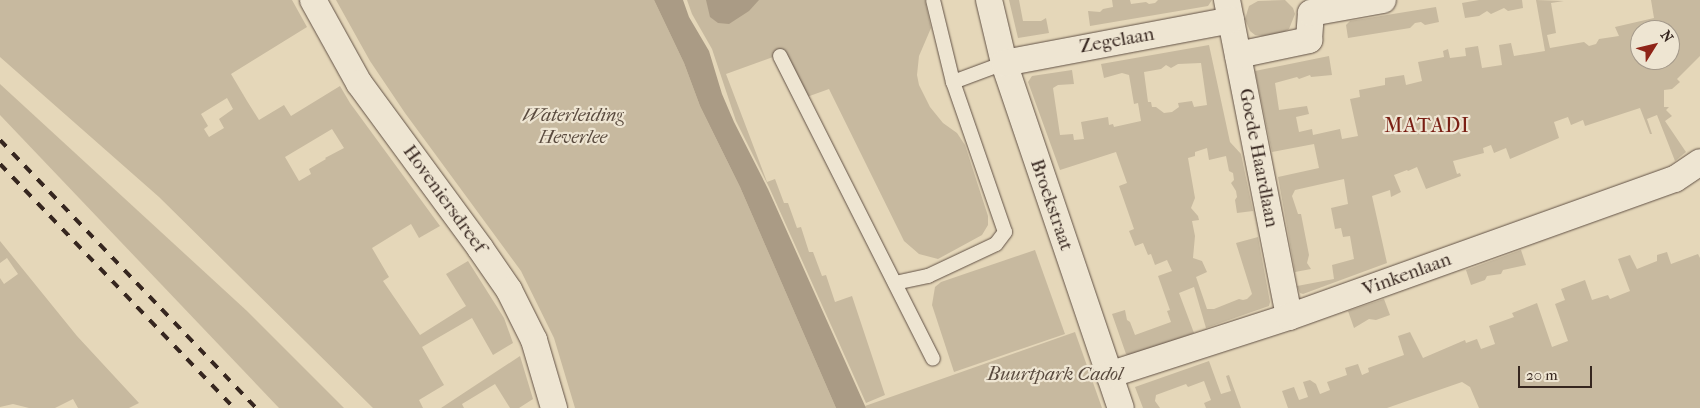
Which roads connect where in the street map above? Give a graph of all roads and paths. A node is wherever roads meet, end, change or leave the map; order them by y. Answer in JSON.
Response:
{"nodes":[{"id":1,"x":313,"y":0,"type":"edge"},
{"id":2,"x":933,"y":0,"type":"edge"},
{"id":3,"x":989,"y":0,"type":"edge"},
{"id":4,"x":1383,"y":0,"type":"edge"},
{"id":5,"x":1308,"y":7,"type":"edge"},
{"id":6,"x":1229,"y":10,"type":"edge"},
{"id":7,"x":1238,"y":55,"type":"junction"},
{"id":8,"x":780,"y":56,"type":"dead end"},
{"id":9,"x":1004,"y":63,"type":"junction"},
{"id":10,"x":952,"y":82,"type":"junction"},
{"id":11,"x":1700,"y":162,"type":"edge"},
{"id":12,"x":895,"y":283,"type":"junction"},
{"id":13,"x":1288,"y":317,"type":"junction"},
{"id":14,"x":933,"y":359,"type":"dead end"},
{"id":15,"x":1109,"y":375,"type":"junction"},
{"id":16,"x":554,"y":408,"type":"edge"},
{"id":17,"x":1121,"y":408,"type":"edge"}],
"edges":[{"from":1,"to":16,"type":"street","name":"Hoveniersdreef"},
{"from":2,"to":10,"type":"lane"},
{"from":3,"to":9,"type":"street","name":"Broekstraat"},
{"from":4,"to":5,"type":"street"},
{"from":5,"to":7,"type":"street"},
{"from":6,"to":7,"type":"street","name":"Goede Haardlaan"},
{"from":6,"to":9,"type":"street","name":"Zegelaan"},
{"from":7,"to":13,"type":"street","name":"Goede Haardlaan"},
{"from":8,"to":12,"type":"lane"},
{"from":9,"to":10,"type":"lane"},
{"from":9,"to":15,"type":"street","name":"Broekstraat"},
{"from":10,"to":12,"type":"lane"},
{"from":11,"to":13,"type":"street","name":"Vinkenlaan"},
{"from":12,"to":14,"type":"lane"},
{"from":13,"to":15,"type":"street","name":"Vinkenlaan"},
{"from":15,"to":17,"type":"street","name":"Broekstraat"}]}
